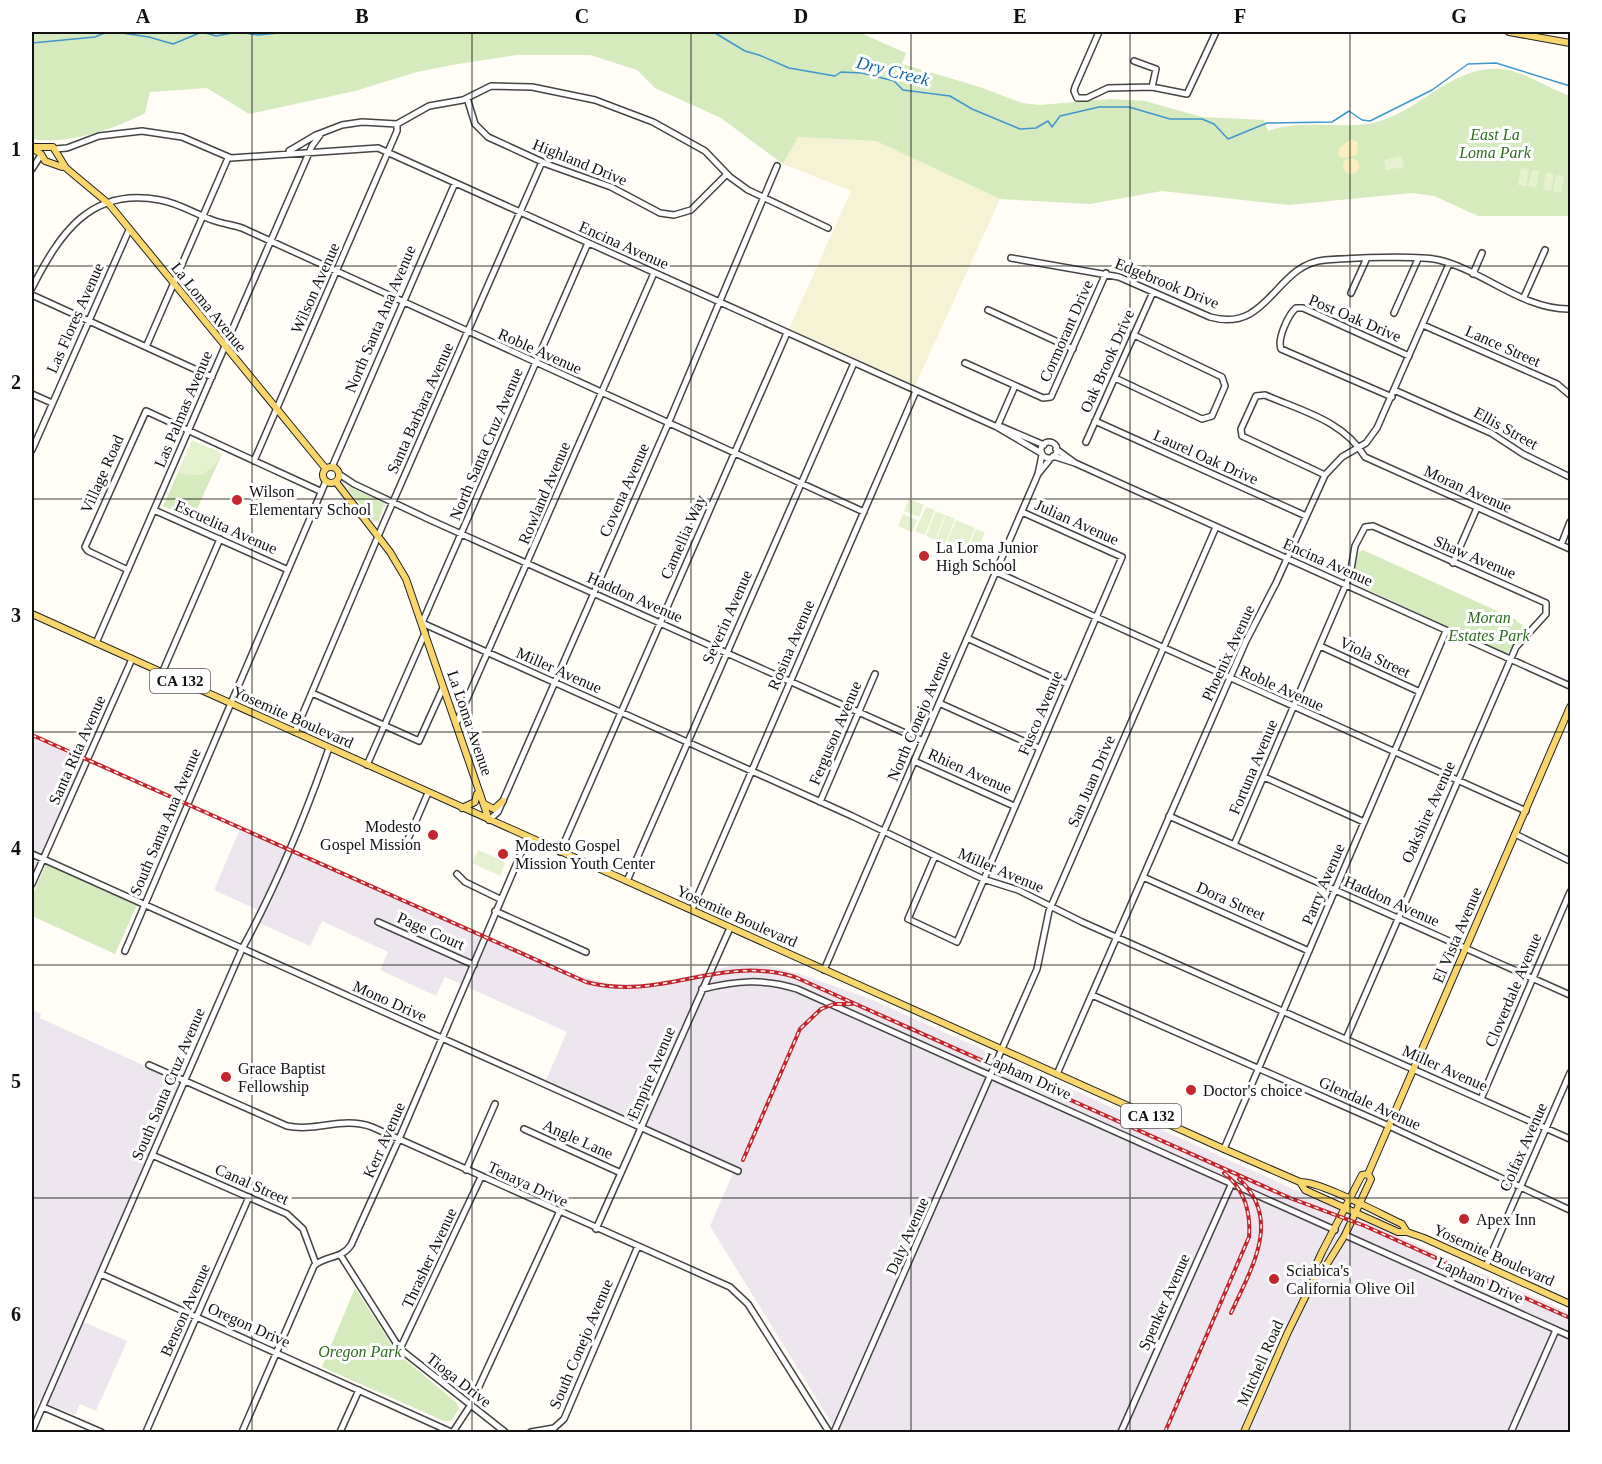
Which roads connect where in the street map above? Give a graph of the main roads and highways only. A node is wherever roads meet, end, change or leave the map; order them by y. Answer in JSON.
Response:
{"nodes":[{"id":1,"x":1509,"y":32,"type":"edge"},
{"id":2,"x":1570,"y":43,"type":"edge"},
{"id":3,"x":32,"y":147,"type":"edge"},
{"id":4,"x":56,"y":154,"type":"junction"},
{"id":5,"x":44,"y":156,"type":"junction"},
{"id":6,"x":66,"y":168,"type":"junction"},
{"id":7,"x":329,"y":468,"type":"junction"},
{"id":8,"x":336,"y":482,"type":"junction"},
{"id":9,"x":32,"y":614,"type":"edge"},
{"id":10,"x":1570,"y":707,"type":"edge"},
{"id":11,"x":478,"y":790,"type":"junction"},
{"id":12,"x":503,"y":801,"type":"road end"},
{"id":13,"x":482,"y":803,"type":"junction"},
{"id":14,"x":462,"y":808,"type":"junction"},
{"id":15,"x":489,"y":820,"type":"junction"},
{"id":16,"x":1368,"y":1174,"type":"junction"},
{"id":17,"x":1300,"y":1182,"type":"junction"},
{"id":18,"x":1350,"y":1201,"type":"junction"},
{"id":19,"x":1360,"y":1205,"type":"junction"},
{"id":20,"x":1347,"y":1209,"type":"junction"},
{"id":21,"x":1356,"y":1213,"type":"junction"},
{"id":22,"x":1407,"y":1232,"type":"junction"},
{"id":23,"x":1317,"y":1273,"type":"junction"},
{"id":24,"x":1570,"y":1304,"type":"edge"},
{"id":25,"x":1244,"y":1432,"type":"edge"}],
"edges":[{"from":1,"to":2,"type":"main road"},
{"from":3,"to":5,"type":"main road","name":"La Loma Avenue"},
{"from":4,"to":5,"type":"main road"},
{"from":4,"to":5,"type":"main road"},
{"from":4,"to":6,"type":"main road","name":"La Loma Avenue"},
{"from":5,"to":6,"type":"main road","name":"La Loma Avenue"},
{"from":6,"to":7,"type":"main road","name":"La Loma Avenue"},
{"from":7,"to":8,"type":"main road","name":"La Loma Avenue"},
{"from":7,"to":8,"type":"main road"},
{"from":8,"to":11,"type":"main road","name":"La Loma Avenue"},
{"from":9,"to":14,"type":"main road","name":"Yosemite Boulevard","number":"CA 132"},
{"from":10,"to":16,"type":"main road","name":"El Vista Avenue"},
{"from":11,"to":13,"type":"main road","name":"La Loma Avenue"},
{"from":11,"to":14,"type":"main road"},
{"from":12,"to":13,"type":"main road"},
{"from":13,"to":15,"type":"main road","name":"La Loma Avenue"},
{"from":14,"to":15,"type":"main road","name":"Yosemite Boulevard","number":"CA 132"},
{"from":15,"to":17,"type":"main road","name":"Yosemite Boulevard","number":"CA 132"},
{"from":16,"to":18,"type":"main road","name":"El Vista Avenue"},
{"from":16,"to":19,"type":"main road","name":"El Vista Avenue"},
{"from":17,"to":18,"type":"main road","name":"Yosemite Boulevard"},
{"from":17,"to":20,"type":"main road","name":"Yosemite Boulevard","number":"CA 132"},
{"from":18,"to":19,"type":"main road","name":"Yosemite Boulevard"},
{"from":18,"to":20,"type":"main road","name":"El Vista Avenue"},
{"from":19,"to":21,"type":"main road","name":"El Vista Avenue"},
{"from":19,"to":22,"type":"main road","name":"Yosemite Boulevard"},
{"from":20,"to":21,"type":"main road","name":"Yosemite Boulevard","number":"CA 132"},
{"from":20,"to":23,"type":"main road","name":"Mitchell Road"},
{"from":21,"to":22,"type":"main road","name":"Yosemite Boulevard","number":"CA 132"},
{"from":21,"to":23,"type":"main road","name":"Mitchell Road"},
{"from":22,"to":24,"type":"main road","name":"Yosemite Boulevard","number":"CA 132"},
{"from":23,"to":25,"type":"main road","name":"Mitchell Road"}]}
